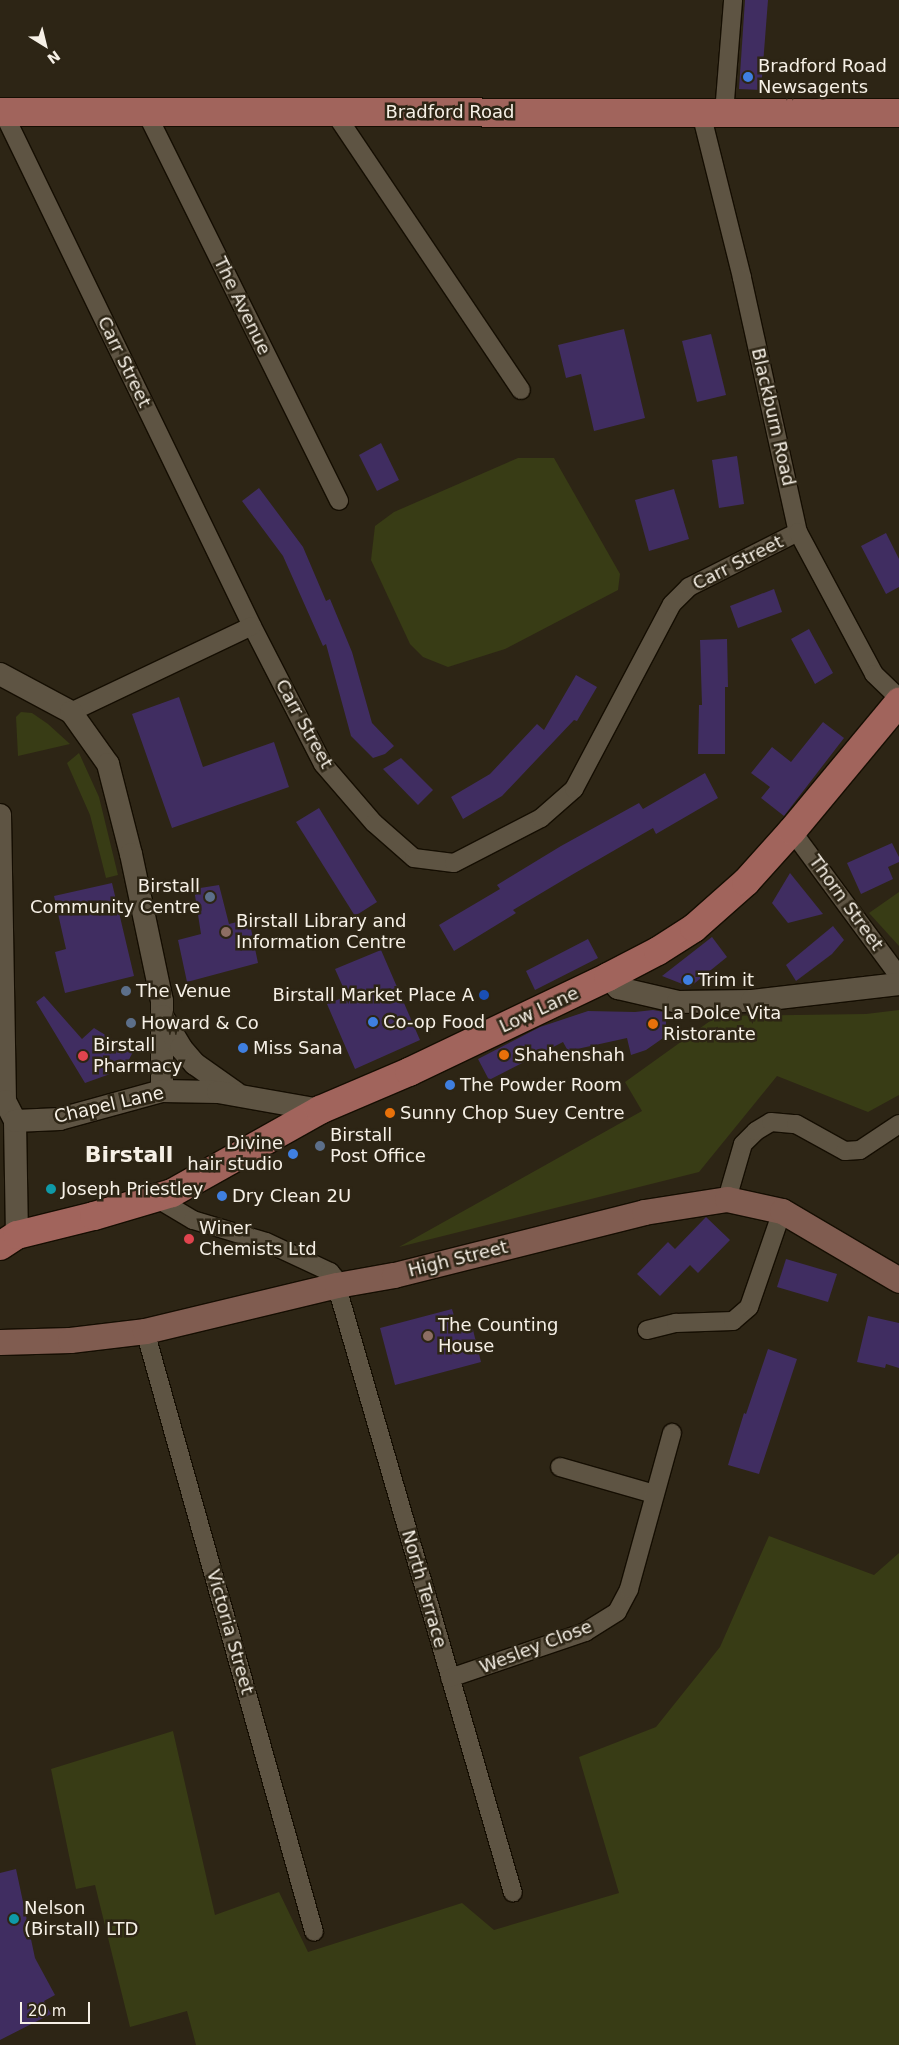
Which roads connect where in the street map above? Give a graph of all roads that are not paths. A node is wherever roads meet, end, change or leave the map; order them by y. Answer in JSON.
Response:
{"nodes":[{"id":1,"x":733,"y":0,"type":"edge"},
{"id":2,"x":1,"y":112,"type":"edge"},
{"id":3,"x":146,"y":112,"type":"junction"},
{"id":4,"x":334,"y":112,"type":"junction"},
{"id":5,"x":713,"y":113,"type":"junction"},
{"id":6,"x":899,"y":113,"type":"edge"},
{"id":7,"x":521,"y":390,"type":"dead end"},
{"id":8,"x":339,"y":501,"type":"dead end"},
{"id":9,"x":798,"y":532,"type":"junction"},
{"id":10,"x":252,"y":626,"type":"junction"},
{"id":11,"x":0,"y":674,"type":"edge"},
{"id":12,"x":899,"y":698,"type":"edge"},
{"id":13,"x":899,"y":702,"type":"edge"},
{"id":14,"x":71,"y":712,"type":"junction"},
{"id":15,"x":0,"y":815,"type":"edge"},
{"id":16,"x":792,"y":831,"type":"junction"},
{"id":17,"x":1,"y":891,"type":"edge"},
{"id":18,"x":899,"y":976,"type":"edge"},
{"id":19,"x":608,"y":977,"type":"junction"},
{"id":20,"x":899,"y":984,"type":"edge"},
{"id":21,"x":162,"y":1016,"type":"junction"},
{"id":22,"x":162,"y":1091,"type":"junction"},
{"id":23,"x":238,"y":1095,"type":"junction"},
{"id":24,"x":7,"y":1108,"type":"edge"},
{"id":25,"x":320,"y":1110,"type":"junction"},
{"id":26,"x":899,"y":1124,"type":"edge"},
{"id":27,"x":156,"y":1198,"type":"junction"},
{"id":28,"x":727,"y":1199,"type":"junction"},
{"id":29,"x":782,"y":1211,"type":"junction"},
{"id":30,"x":9,"y":1240,"type":"edge"},
{"id":31,"x":899,"y":1280,"type":"edge"},
{"id":32,"x":337,"y":1285,"type":"junction"},
{"id":33,"x":647,"y":1330,"type":"dead end"},
{"id":34,"x":145,"y":1331,"type":"junction"},
{"id":35,"x":0,"y":1342,"type":"edge"},
{"id":36,"x":672,"y":1433,"type":"dead end"},
{"id":37,"x":560,"y":1467,"type":"dead end"},
{"id":38,"x":654,"y":1494,"type":"junction"},
{"id":39,"x":450,"y":1678,"type":"junction"},
{"id":40,"x":513,"y":1893,"type":"dead end"},
{"id":41,"x":314,"y":1932,"type":"dead end"}],
"edges":[{"from":1,"to":5,"type":"street","name":"Blackburn Road"},
{"from":2,"to":3,"type":"main road","name":"Bradford Road"},
{"from":2,"to":10,"type":"street","name":"Carr Street"},
{"from":3,"to":4,"type":"main road","name":"Bradford Road"},
{"from":3,"to":8,"type":"street","name":"The Avenue"},
{"from":4,"to":5,"type":"main road","name":"Bradford Road"},
{"from":4,"to":7,"type":"street"},
{"from":5,"to":6,"type":"main road","name":"Bradford Road"},
{"from":5,"to":9,"type":"street","name":"Blackburn Road"},
{"from":9,"to":10,"type":"street","name":"Carr Street"},
{"from":9,"to":12,"type":"street","name":"Blackburn Road"},
{"from":10,"to":14,"type":"street"},
{"from":11,"to":14,"type":"street"},
{"from":13,"to":16,"type":"main road","name":"Low Lane"},
{"from":14,"to":21,"type":"street"},
{"from":15,"to":17,"type":"street"},
{"from":16,"to":18,"type":"street","name":"Thorn Street"},
{"from":16,"to":19,"type":"main road","name":"Low Lane"},
{"from":17,"to":24,"type":"street"},
{"from":19,"to":20,"type":"street"},
{"from":19,"to":25,"type":"main road","name":"Low Lane"},
{"from":21,"to":22,"type":"street"},
{"from":21,"to":23,"type":"street"},
{"from":22,"to":23,"type":"street","name":"Chapel Lane"},
{"from":22,"to":24,"type":"street","name":"Chapel Lane"},
{"from":23,"to":25,"type":"street","name":"Chapel Lane"},
{"from":24,"to":30,"type":"street"},
{"from":25,"to":27,"type":"main road","name":"Low Lane"},
{"from":26,"to":28,"type":"street"},
{"from":27,"to":30,"type":"main road","name":"Low Lane"},
{"from":27,"to":32,"type":"street"},
{"from":28,"to":29,"type":"main road","name":"High Street"},
{"from":28,"to":32,"type":"main road","name":"High Street"},
{"from":29,"to":31,"type":"main road","name":"High Street"},
{"from":29,"to":33,"type":"street"},
{"from":32,"to":34,"type":"main road","name":"High Street"},
{"from":32,"to":39,"type":"street","name":"North Terrace"},
{"from":34,"to":35,"type":"main road","name":"High Street"},
{"from":34,"to":41,"type":"street","name":"Victoria Street"},
{"from":36,"to":38,"type":"street","name":"Wesley Close"},
{"from":37,"to":38,"type":"street"},
{"from":38,"to":39,"type":"street","name":"Wesley Close"},
{"from":39,"to":40,"type":"street","name":"North Terrace"}]}
